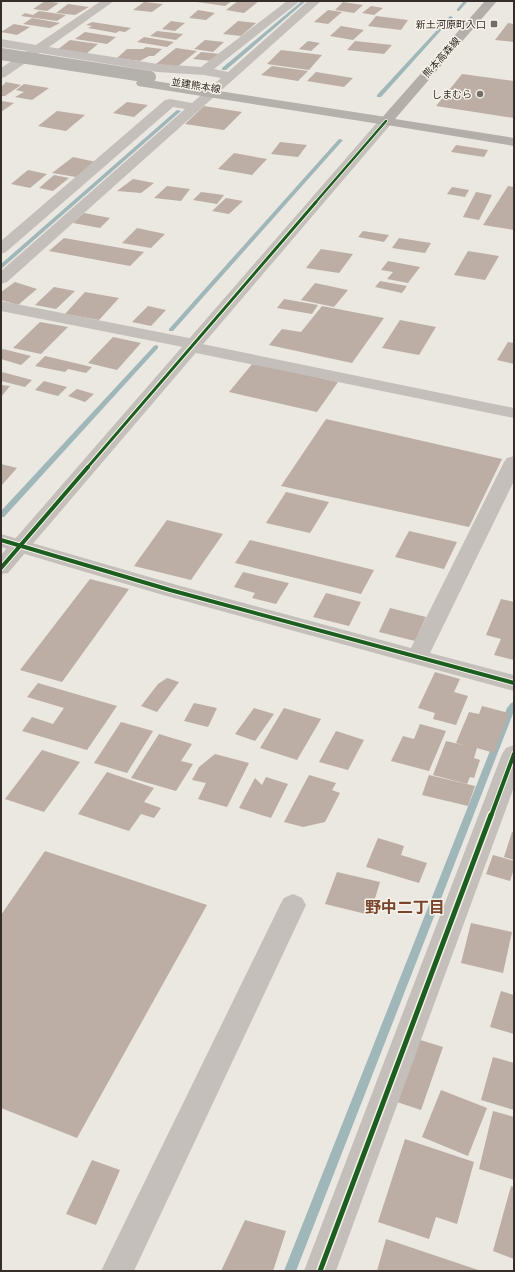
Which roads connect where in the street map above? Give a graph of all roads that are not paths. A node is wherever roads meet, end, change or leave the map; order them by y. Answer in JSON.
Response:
{"nodes":[{"id":1,"x":108,"y":1,"type":"edge"},
{"id":2,"x":294,"y":1,"type":"edge"},
{"id":3,"x":315,"y":1,"type":"edge"},
{"id":4,"x":491,"y":1,"type":"edge"},
{"id":5,"x":1,"y":43,"type":"edge"},
{"id":6,"x":38,"y":48,"type":"junction"},
{"id":7,"x":1,"y":54,"type":"edge"},
{"id":8,"x":1,"y":61,"type":"edge"},
{"id":9,"x":204,"y":71,"type":"junction"},
{"id":10,"x":1,"y":74,"type":"edge"},
{"id":11,"x":231,"y":76,"type":"junction"},
{"id":12,"x":146,"y":80,"type":"junction"},
{"id":13,"x":213,"y":91,"type":"junction"},
{"id":14,"x":195,"y":107,"type":"junction"},
{"id":15,"x":389,"y":118,"type":"junction"},
{"id":16,"x":514,"y":133,"type":"edge"},
{"id":17,"x":514,"y":142,"type":"edge"},
{"id":18,"x":1,"y":249,"type":"edge"},
{"id":19,"x":1,"y":279,"type":"edge"},
{"id":20,"x":1,"y":306,"type":"edge"},
{"id":21,"x":192,"y":346,"type":"junction"},
{"id":22,"x":514,"y":413,"type":"edge"},
{"id":23,"x":514,"y":462,"type":"edge"},
{"id":24,"x":11,"y":543,"type":"edge"},
{"id":25,"x":1,"y":568,"type":"edge"},
{"id":26,"x":417,"y":657,"type":"junction"},
{"id":27,"x":514,"y":683,"type":"edge"},
{"id":28,"x":514,"y":754,"type":"edge"},
{"id":29,"x":293,"y":906,"type":"dead end"},
{"id":30,"x":117,"y":1271,"type":"edge"},
{"id":31,"x":320,"y":1271,"type":"edge"}],
"edges":[{"from":1,"to":6,"type":"street"},
{"from":2,"to":9,"type":"street"},
{"from":3,"to":11,"type":"street"},
{"from":4,"to":15,"type":"main road","name":"熊本高森線"},
{"from":5,"to":6,"type":"street"},
{"from":6,"to":9,"type":"street"},
{"from":6,"to":10,"type":"street"},
{"from":7,"to":12,"type":"main road","name":"並建熊本線","bridge":true},
{"from":8,"to":12,"type":"main road","name":"並建熊本線"},
{"from":9,"to":11,"type":"street"},
{"from":11,"to":13,"type":"street"},
{"from":12,"to":13,"type":"main road","name":"並建熊本線"},
{"from":13,"to":14,"type":"street"},
{"from":13,"to":15,"type":"main road","name":"並建熊本線"},
{"from":14,"to":18,"type":"street"},
{"from":14,"to":19,"type":"street"},
{"from":15,"to":16,"type":"main road"},
{"from":15,"to":17,"type":"main road"},
{"from":15,"to":21,"type":"street"},
{"from":20,"to":21,"type":"street"},
{"from":21,"to":22,"type":"street"},
{"from":21,"to":24,"type":"street"},
{"from":23,"to":26,"type":"street"},
{"from":24,"to":25,"type":"street"},
{"from":24,"to":26,"type":"street"},
{"from":26,"to":27,"type":"street"},
{"from":28,"to":31,"type":"street"},
{"from":29,"to":30,"type":"street"}]}
